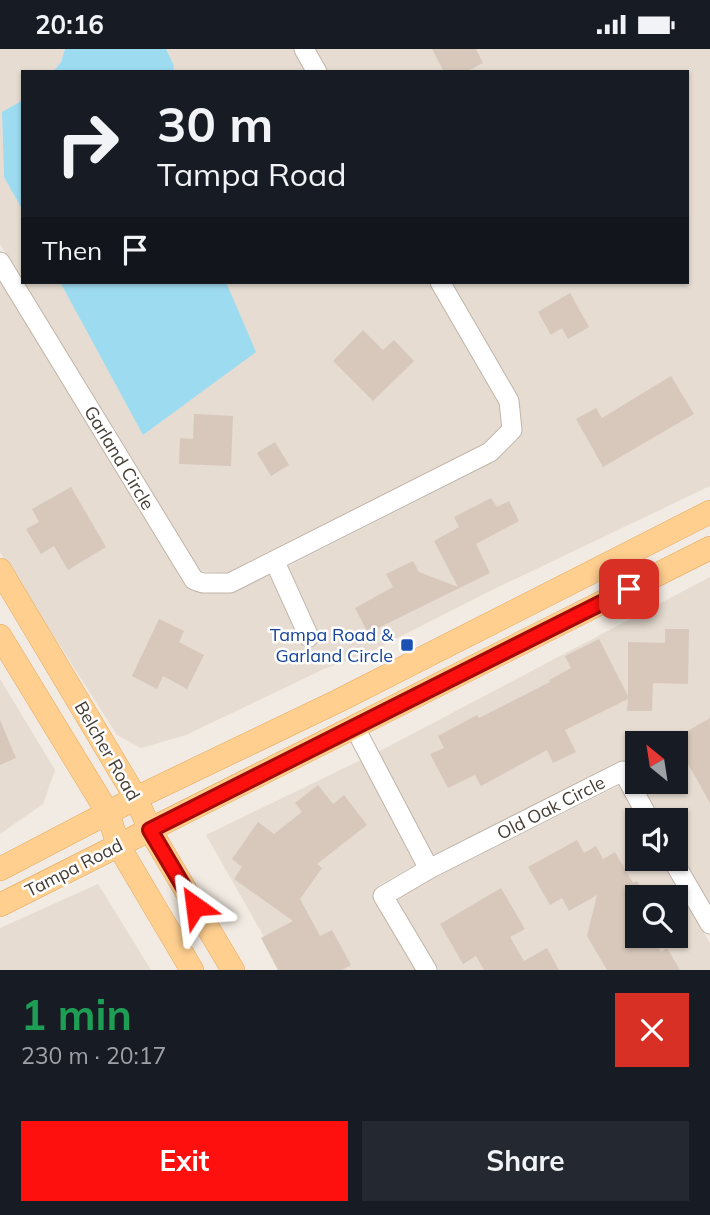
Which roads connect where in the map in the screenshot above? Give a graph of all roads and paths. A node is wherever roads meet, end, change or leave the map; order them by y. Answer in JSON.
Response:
{"nodes":[{"id":1,"x":304,"y":49,"type":"edge"},
{"id":2,"x":316,"y":70,"type":"edge"},
{"id":3,"x":0,"y":263,"type":"edge"},
{"id":4,"x":441,"y":284,"type":"edge"},
{"id":5,"x":710,"y":512,"type":"edge"},
{"id":6,"x":710,"y":548,"type":"edge"},
{"id":7,"x":275,"y":562,"type":"junction"},
{"id":8,"x":0,"y":570,"type":"edge"},
{"id":9,"x":0,"y":636,"type":"edge"},
{"id":10,"x":309,"y":637,"type":"dead end"},
{"id":11,"x":355,"y":728,"type":"junction"},
{"id":12,"x":136,"y":798,"type":"junction"},
{"id":13,"x":643,"y":808,"type":"edge"},
{"id":14,"x":108,"y":813,"type":"junction"},
{"id":15,"x":150,"y":830,"type":"junction"},
{"id":16,"x":118,"y":845,"type":"junction"},
{"id":17,"x":0,"y":869,"type":"edge"},
{"id":18,"x":429,"y":869,"type":"junction"},
{"id":19,"x":679,"y":871,"type":"edge"},
{"id":20,"x":0,"y":905,"type":"edge"},
{"id":21,"x":710,"y":924,"type":"edge"},
{"id":22,"x":192,"y":970,"type":"edge"},
{"id":23,"x":233,"y":970,"type":"edge"},
{"id":24,"x":427,"y":970,"type":"edge"}],
"edges":[{"from":1,"to":2,"type":"street"},
{"from":3,"to":7,"type":"street","name":"Garland Circle"},
{"from":4,"to":7,"type":"street","name":"Garland Circle"},
{"from":5,"to":12,"type":"main road","name":"Tampa Road"},
{"from":6,"to":11,"type":"main road","name":"Tampa Road"},
{"from":7,"to":10,"type":"street"},
{"from":8,"to":12,"type":"main road","name":"Belcher Road"},
{"from":9,"to":14,"type":"main road","name":"Belcher Road"},
{"from":11,"to":15,"type":"main road","name":"Tampa Road"},
{"from":11,"to":18,"type":"street"},
{"from":12,"to":14,"type":"main road","name":"Tampa Road"},
{"from":12,"to":15,"type":"main road","name":"Belcher Road"},
{"from":13,"to":18,"type":"street","name":"Old Oak Circle"},
{"from":14,"to":16,"type":"main road","name":"Belcher Road"},
{"from":14,"to":17,"type":"main road","name":"Tampa Road"},
{"from":15,"to":16,"type":"main road","name":"Tampa Road"},
{"from":15,"to":23,"type":"main road","name":"Belcher Road"},
{"from":16,"to":20,"type":"main road","name":"Tampa Road"},
{"from":16,"to":22,"type":"main road","name":"Belcher Road"},
{"from":18,"to":24,"type":"street","name":"Old Oak Circle"},
{"from":19,"to":21,"type":"street"}]}
